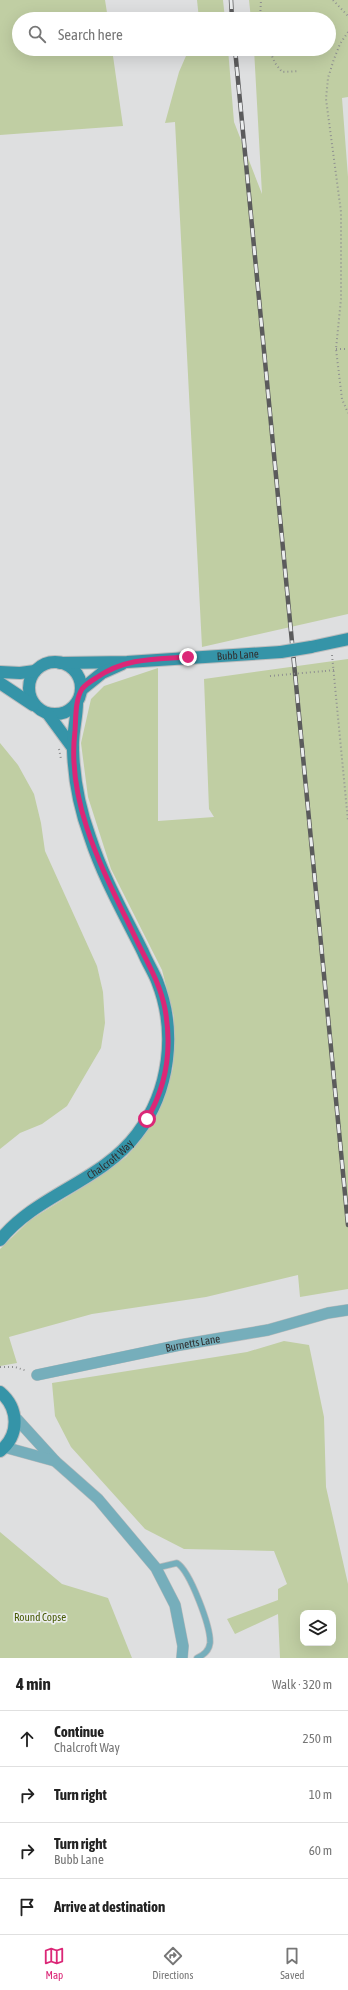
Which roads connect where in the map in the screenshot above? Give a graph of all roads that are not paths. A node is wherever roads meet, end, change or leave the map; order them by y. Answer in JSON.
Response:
{"nodes":[{"id":1,"x":348,"y":639,"type":"edge"},
{"id":2,"x":60,"y":662,"type":"junction"},
{"id":3,"x":127,"y":662,"type":"junction"},
{"id":4,"x":35,"y":671,"type":"junction"},
{"id":5,"x":0,"y":672,"type":"edge"},
{"id":6,"x":0,"y":683,"type":"edge"},
{"id":7,"x":81,"y":690,"type":"junction"},
{"id":8,"x":77,"y":702,"type":"junction"},
{"id":9,"x":34,"y":706,"type":"junction"},
{"id":10,"x":48,"y":714,"type":"junction"},
{"id":11,"x":72,"y":748,"type":"junction"},
{"id":12,"x":0,"y":1240,"type":"edge"},
{"id":13,"x":348,"y":1310,"type":"edge"},
{"id":14,"x":37,"y":1375,"type":"road end"},
{"id":15,"x":0,"y":1392,"type":"edge"},
{"id":16,"x":15,"y":1417,"type":"junction"},
{"id":17,"x":2,"y":1449,"type":"edge"},
{"id":18,"x":55,"y":1461,"type":"junction"},
{"id":19,"x":156,"y":1568,"type":"junction"},
{"id":20,"x":182,"y":1658,"type":"edge"},
{"id":21,"x":197,"y":1658,"type":"edge"}],
"edges":[{"from":1,"to":3,"type":"street","name":"Bubb Lane","bridge":true},
{"from":2,"to":3,"type":"street","name":"Bubb Lane"},
{"from":2,"to":4,"type":"street"},
{"from":2,"to":7,"type":"street"},
{"from":3,"to":7,"type":"street","name":"Bubb Lane"},
{"from":4,"to":5,"type":"street"},
{"from":4,"to":9,"type":"street"},
{"from":6,"to":9,"type":"street"},
{"from":7,"to":8,"type":"street"},
{"from":8,"to":10,"type":"street"},
{"from":8,"to":11,"type":"street","name":"Chalcroft Way"},
{"from":9,"to":10,"type":"street"},
{"from":10,"to":11,"type":"street","name":"Chalcroft Way"},
{"from":11,"to":12,"type":"street","name":"Chalcroft Way"},
{"from":13,"to":14,"type":"street","name":"Burnetts Lane"},
{"from":15,"to":16,"type":"street"},
{"from":16,"to":17,"type":"street"},
{"from":16,"to":18,"type":"street"},
{"from":17,"to":18,"type":"street"},
{"from":18,"to":19,"type":"street"},
{"from":19,"to":20,"type":"street"},
{"from":19,"to":21,"type":"lane"}]}
